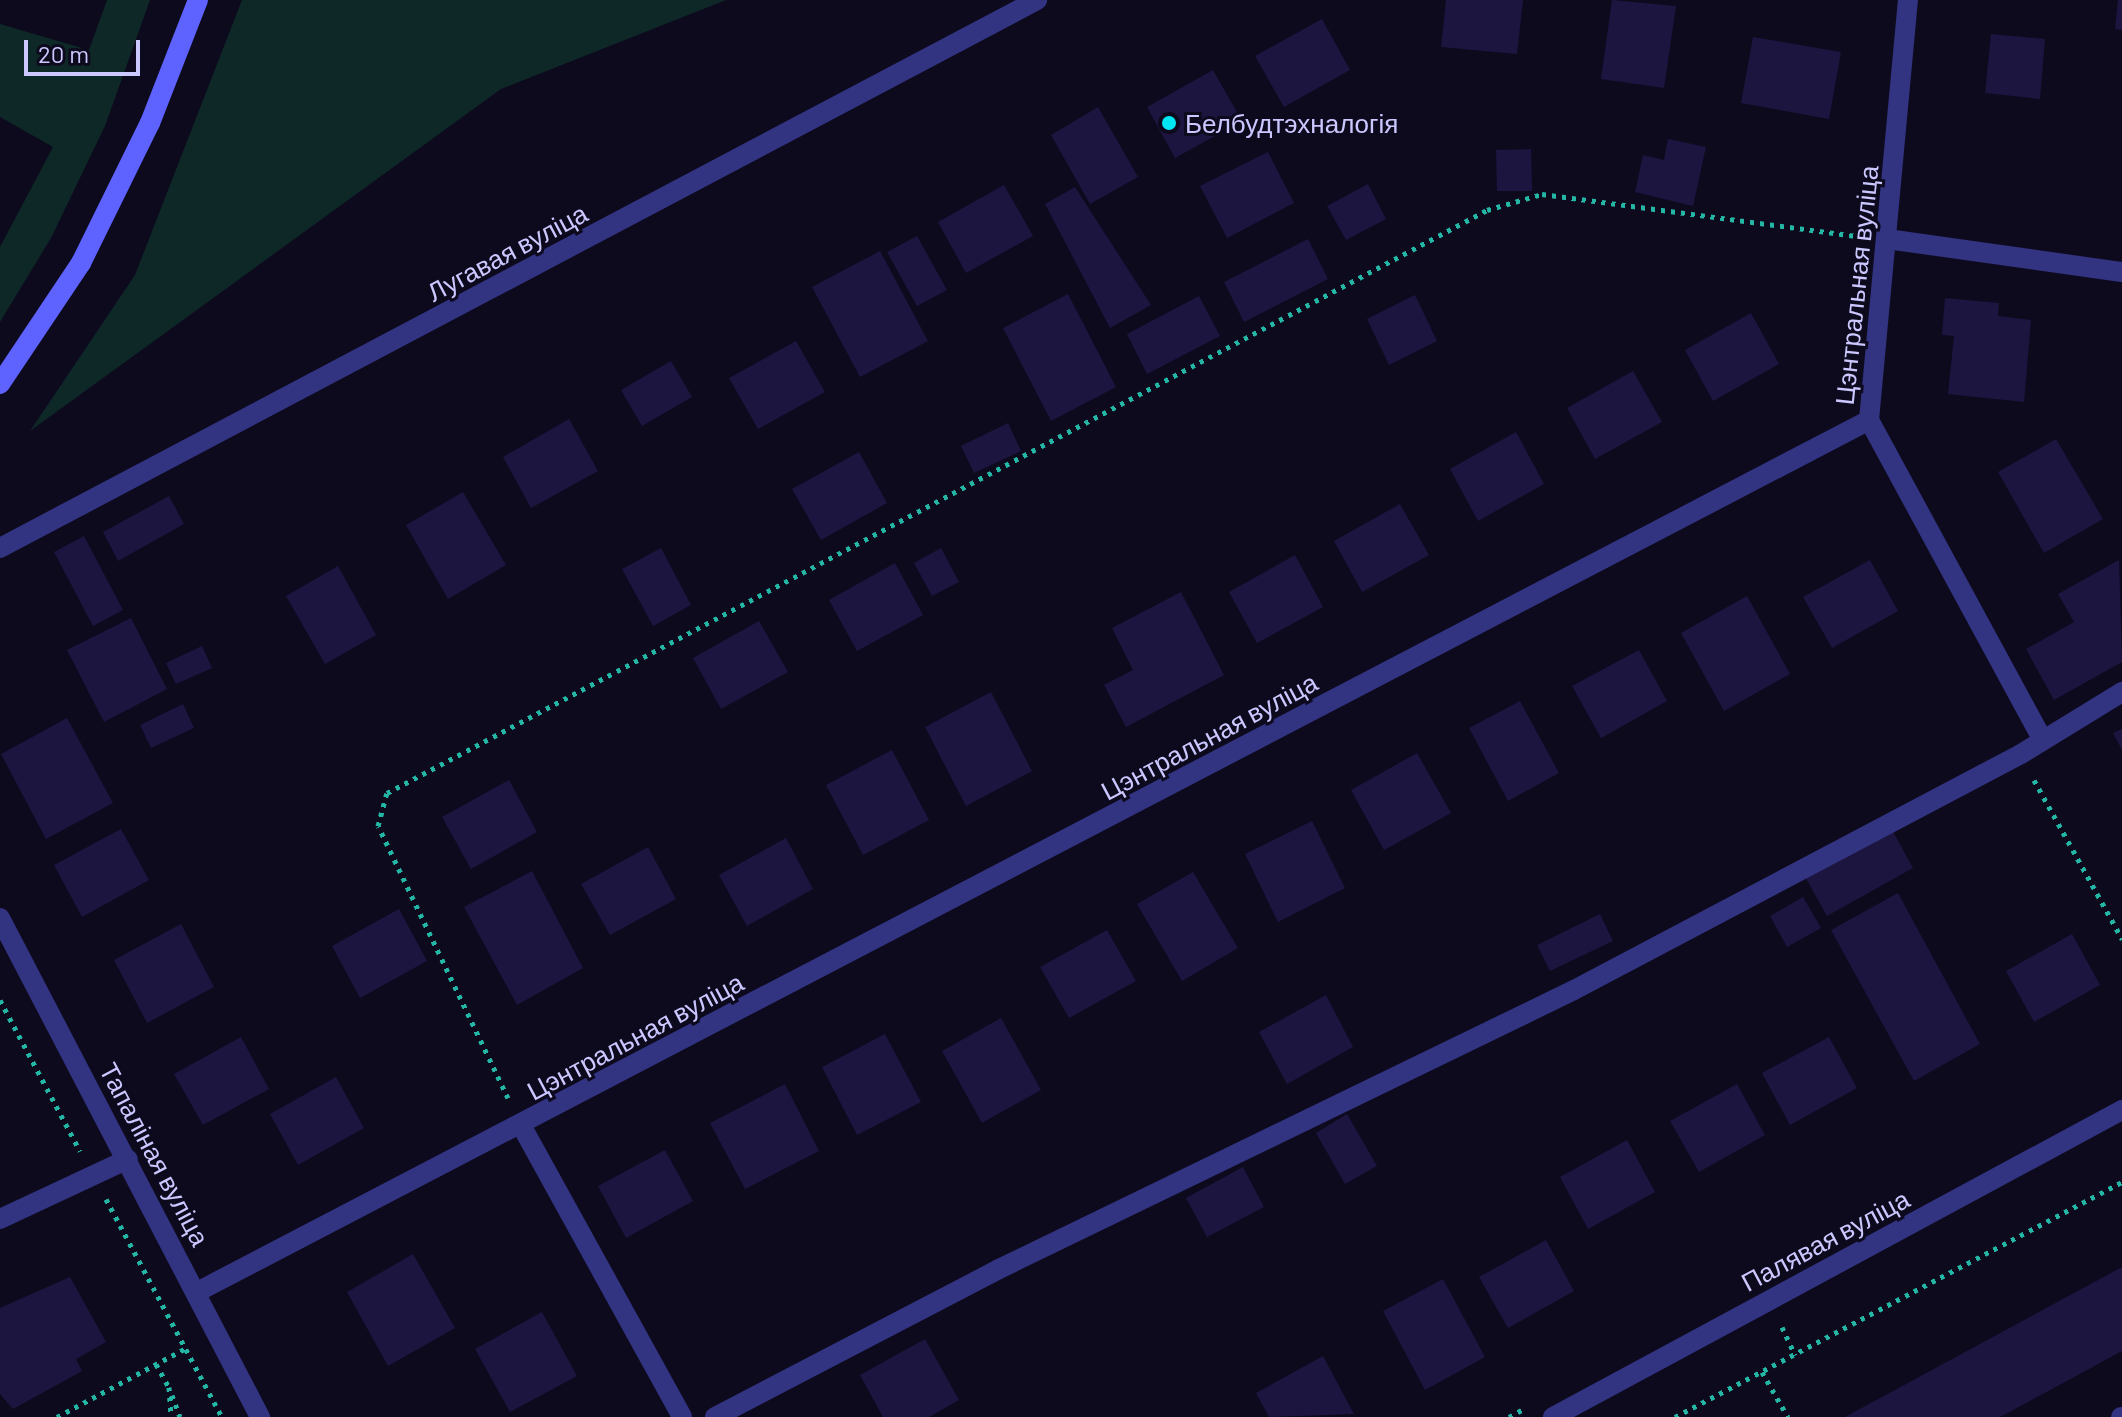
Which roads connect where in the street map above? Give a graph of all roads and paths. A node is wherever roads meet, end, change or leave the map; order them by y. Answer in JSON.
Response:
{"nodes":[{"id":1,"x":198,"y":0,"type":"edge"},
{"id":2,"x":1037,"y":0,"type":"edge"},
{"id":3,"x":1908,"y":0,"type":"edge"},
{"id":4,"x":1887,"y":239,"type":"junction"},
{"id":5,"x":2122,"y":272,"type":"edge"},
{"id":6,"x":0,"y":384,"type":"edge"},
{"id":7,"x":1869,"y":420,"type":"junction"},
{"id":8,"x":0,"y":548,"type":"edge"},
{"id":9,"x":2122,"y":692,"type":"edge"},
{"id":10,"x":2042,"y":739,"type":"junction"},
{"id":11,"x":2021,"y":754,"type":"junction"},
{"id":12,"x":0,"y":918,"type":"edge"},
{"id":13,"x":2122,"y":939,"type":"edge"},
{"id":14,"x":0,"y":1000,"type":"edge"},
{"id":15,"x":2122,"y":1110,"type":"edge"},
{"id":16,"x":521,"y":1125,"type":"junction"},
{"id":17,"x":128,"y":1159,"type":"junction"},
{"id":18,"x":94,"y":1177,"type":"junction"},
{"id":19,"x":2122,"y":1182,"type":"edge"},
{"id":20,"x":0,"y":1219,"type":"edge"},
{"id":21,"x":199,"y":1291,"type":"junction"},
{"id":22,"x":186,"y":1348,"type":"junction"},
{"id":23,"x":156,"y":1364,"type":"junction"},
{"id":24,"x":1762,"y":1372,"type":"junction"},
{"id":25,"x":169,"y":1387,"type":"junction"},
{"id":26,"x":57,"y":1417,"type":"edge"},
{"id":27,"x":171,"y":1417,"type":"edge"},
{"id":28,"x":180,"y":1417,"type":"edge"},
{"id":29,"x":222,"y":1417,"type":"edge"},
{"id":30,"x":260,"y":1417,"type":"edge"},
{"id":31,"x":682,"y":1417,"type":"edge"},
{"id":32,"x":715,"y":1417,"type":"edge"},
{"id":33,"x":1553,"y":1417,"type":"edge"},
{"id":34,"x":1675,"y":1417,"type":"edge"},
{"id":35,"x":1788,"y":1417,"type":"edge"}],
"edges":[{"from":1,"to":6,"type":"street"},
{"from":2,"to":8,"type":"street","name":"Лугавая вуліца"},
{"from":3,"to":4,"type":"street","name":"Цэнтральная вуліца"},
{"from":4,"to":5,"type":"street"},
{"from":4,"to":7,"type":"street","name":"Цэнтральная вуліца"},
{"from":4,"to":16,"type":"path"},
{"from":7,"to":10,"type":"street"},
{"from":7,"to":16,"type":"street","name":"Цэнтральная вуліца"},
{"from":9,"to":10,"type":"street"},
{"from":10,"to":11,"type":"street"},
{"from":11,"to":13,"type":"path"},
{"from":11,"to":32,"type":"street"},
{"from":12,"to":17,"type":"street","name":"Тапаліная вуліца"},
{"from":14,"to":18,"type":"path"},
{"from":15,"to":33,"type":"street","name":"Палявая вуліца"},
{"from":16,"to":21,"type":"street","name":"Цэнтральная вуліца"},
{"from":16,"to":31,"type":"street"},
{"from":17,"to":18,"type":"street"},
{"from":17,"to":21,"type":"street","name":"Тапаліная вуліца"},
{"from":18,"to":20,"type":"street"},
{"from":18,"to":22,"type":"path"},
{"from":19,"to":24,"type":"path"},
{"from":21,"to":30,"type":"street","name":"Тапаліная вуліца"},
{"from":22,"to":23,"type":"path"},
{"from":22,"to":29,"type":"path"},
{"from":23,"to":25,"type":"path"},
{"from":23,"to":26,"type":"path"},
{"from":24,"to":34,"type":"path"},
{"from":24,"to":35,"type":"path"},
{"from":25,"to":27,"type":"path"},
{"from":25,"to":28,"type":"path"}]}
